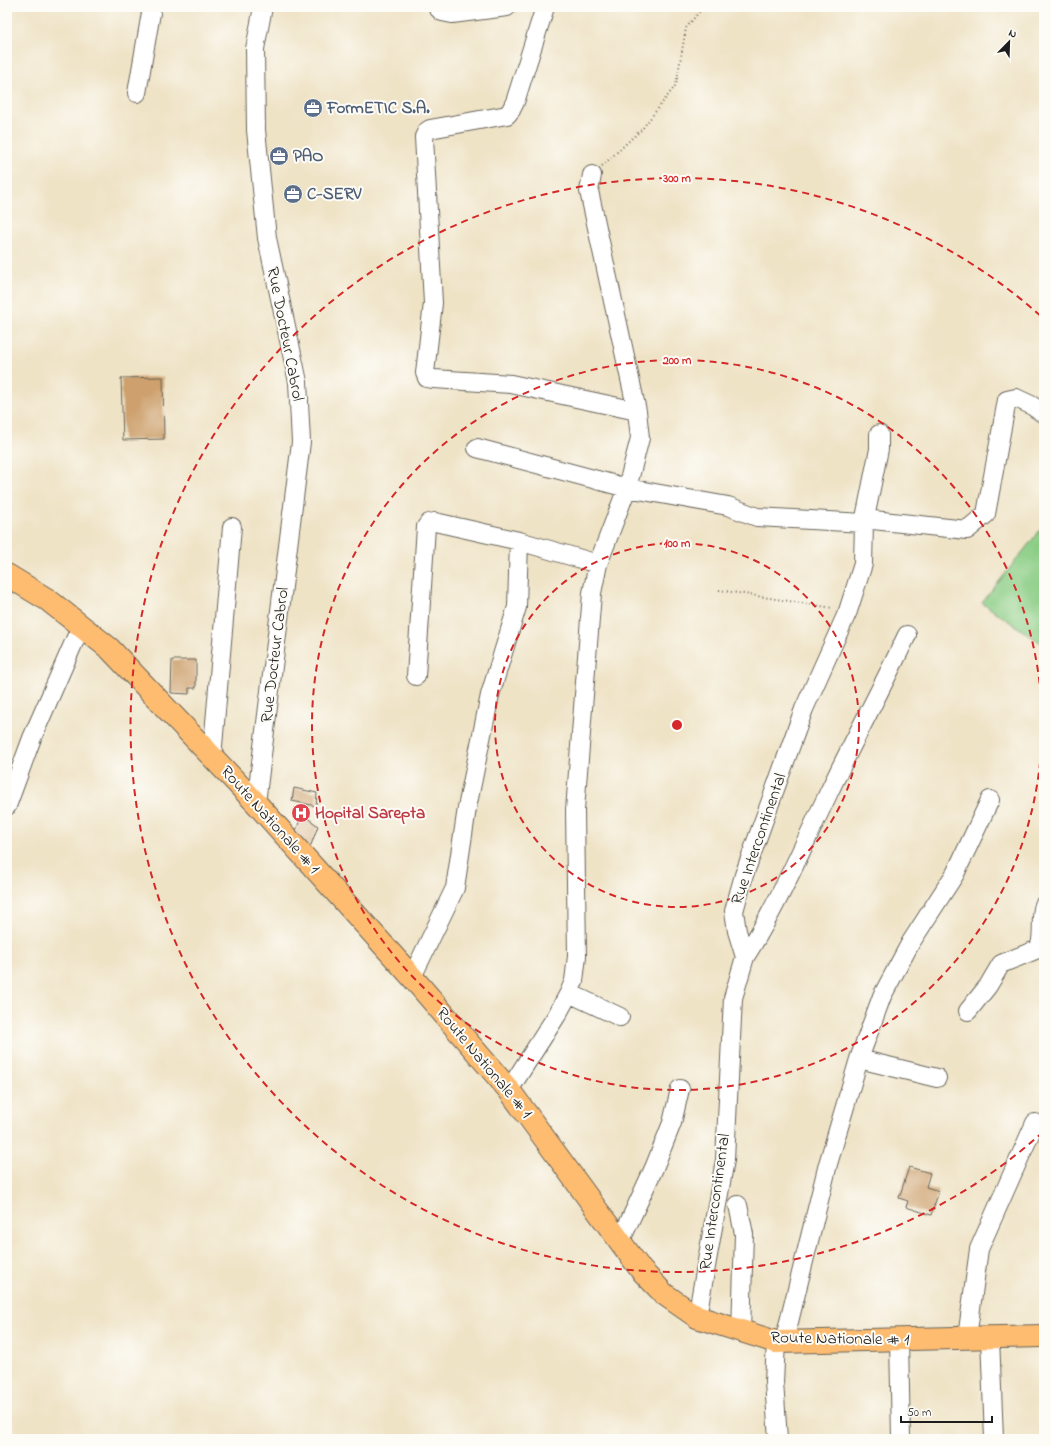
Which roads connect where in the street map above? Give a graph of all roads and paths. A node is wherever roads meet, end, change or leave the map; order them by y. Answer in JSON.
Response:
{"nodes":[{"id":1,"x":152,"y":7,"type":"edge"},
{"id":2,"x":263,"y":7,"type":"edge"},
{"id":3,"x":437,"y":7,"type":"edge"},
{"id":4,"x":506,"y":7,"type":"edge"},
{"id":5,"x":545,"y":7,"type":"edge"},
{"id":6,"x":703,"y":7,"type":"edge"},
{"id":7,"x":137,"y":93,"type":"dead end"},
{"id":8,"x":592,"y":175,"type":"joint"},
{"id":9,"x":637,"y":412,"type":"junction"},
{"id":10,"x":1044,"y":414,"type":"edge"},
{"id":11,"x":879,"y":434,"type":"dead end"},
{"id":12,"x":477,"y":448,"type":"dead end"},
{"id":13,"x":627,"y":488,"type":"junction"},
{"id":14,"x":869,"y":521,"type":"junction"},
{"id":15,"x":232,"y":527,"type":"dead end"},
{"id":16,"x":519,"y":541,"type":"junction"},
{"id":17,"x":598,"y":564,"type":"junction"},
{"id":18,"x":7,"y":575,"type":"edge"},
{"id":19,"x":719,"y":590,"type":"dead end"},
{"id":20,"x":848,"y":611,"type":"junction"},
{"id":21,"x":81,"y":626,"type":"junction"},
{"id":22,"x":907,"y":635,"type":"dead end"},
{"id":23,"x":416,"y":676,"type":"dead end"},
{"id":24,"x":212,"y":757,"type":"junction"},
{"id":25,"x":990,"y":800,"type":"dead end"},
{"id":26,"x":256,"y":803,"type":"junction"},
{"id":27,"x":7,"y":806,"type":"edge"},
{"id":28,"x":1044,"y":905,"type":"edge"},
{"id":29,"x":745,"y":957,"type":"junction"},
{"id":30,"x":412,"y":977,"type":"junction"},
{"id":31,"x":569,"y":993,"type":"junction"},
{"id":32,"x":968,"y":1011,"type":"dead end"},
{"id":33,"x":620,"y":1018,"type":"dead end"},
{"id":34,"x":859,"y":1059,"type":"junction"},
{"id":35,"x":937,"y":1078,"type":"dead end"},
{"id":36,"x":680,"y":1089,"type":"dead end"},
{"id":37,"x":509,"y":1090,"type":"junction"},
{"id":38,"x":1035,"y":1123,"type":"dead end"},
{"id":39,"x":738,"y":1205,"type":"dead end"},
{"id":40,"x":620,"y":1242,"type":"junction"},
{"id":41,"x":697,"y":1317,"type":"junction"},
{"id":42,"x":741,"y":1332,"type":"junction"},
{"id":43,"x":1044,"y":1336,"type":"edge"},
{"id":44,"x":990,"y":1337,"type":"junction"},
{"id":45,"x":966,"y":1338,"type":"junction"},
{"id":46,"x":899,"y":1340,"type":"junction"},
{"id":47,"x":780,"y":1342,"type":"junction"},
{"id":48,"x":778,"y":1439,"type":"edge"},
{"id":49,"x":901,"y":1439,"type":"edge"},
{"id":50,"x":994,"y":1439,"type":"edge"}],
"edges":[{"from":1,"to":7,"type":"street"},
{"from":2,"to":26,"type":"street","name":"Rue Docteur Cabrol"},
{"from":3,"to":4,"type":"street"},
{"from":5,"to":9,"type":"street"},
{"from":6,"to":8,"type":"path"},
{"from":8,"to":9,"type":"street"},
{"from":9,"to":13,"type":"street"},
{"from":10,"to":14,"type":"street"},
{"from":11,"to":14,"type":"street","name":"Rue Intercontinental"},
{"from":12,"to":13,"type":"street"},
{"from":13,"to":14,"type":"street"},
{"from":13,"to":17,"type":"street"},
{"from":14,"to":20,"type":"street","name":"Rue Intercontinental"},
{"from":15,"to":24,"type":"street"},
{"from":16,"to":17,"type":"street"},
{"from":16,"to":23,"type":"street"},
{"from":16,"to":30,"type":"street"},
{"from":17,"to":31,"type":"street"},
{"from":18,"to":21,"type":"main road","name":"Route Nationale # 1"},
{"from":19,"to":20,"type":"path"},
{"from":20,"to":29,"type":"street","name":"Rue Intercontinental"},
{"from":21,"to":24,"type":"main road","name":"Route Nationale # 1"},
{"from":21,"to":27,"type":"street"},
{"from":22,"to":29,"type":"street"},
{"from":24,"to":26,"type":"main road","name":"Route Nationale # 1"},
{"from":25,"to":34,"type":"street"},
{"from":26,"to":30,"type":"main road","name":"Route Nationale # 1"},
{"from":28,"to":32,"type":"street"},
{"from":29,"to":41,"type":"street","name":"Rue Intercontinental"},
{"from":30,"to":37,"type":"main road","name":"Route Nationale # 1"},
{"from":31,"to":33,"type":"street"},
{"from":31,"to":37,"type":"street"},
{"from":34,"to":35,"type":"street"},
{"from":34,"to":47,"type":"street"},
{"from":36,"to":40,"type":"street"},
{"from":37,"to":40,"type":"main road","name":"Route Nationale # 1"},
{"from":38,"to":45,"type":"street"},
{"from":39,"to":42,"type":"street"},
{"from":40,"to":41,"type":"main road","name":"Route Nationale # 1"},
{"from":41,"to":42,"type":"main road","name":"Route Nationale # 1"},
{"from":42,"to":47,"type":"main road","name":"Route Nationale # 1"},
{"from":43,"to":44,"type":"main road","name":"Route Nationale # 1"},
{"from":44,"to":45,"type":"main road","name":"Route Nationale # 1"},
{"from":44,"to":50,"type":"street"},
{"from":45,"to":46,"type":"main road","name":"Route Nationale # 1"},
{"from":46,"to":47,"type":"main road","name":"Route Nationale # 1"},
{"from":46,"to":49,"type":"street"},
{"from":47,"to":48,"type":"street"}]}
